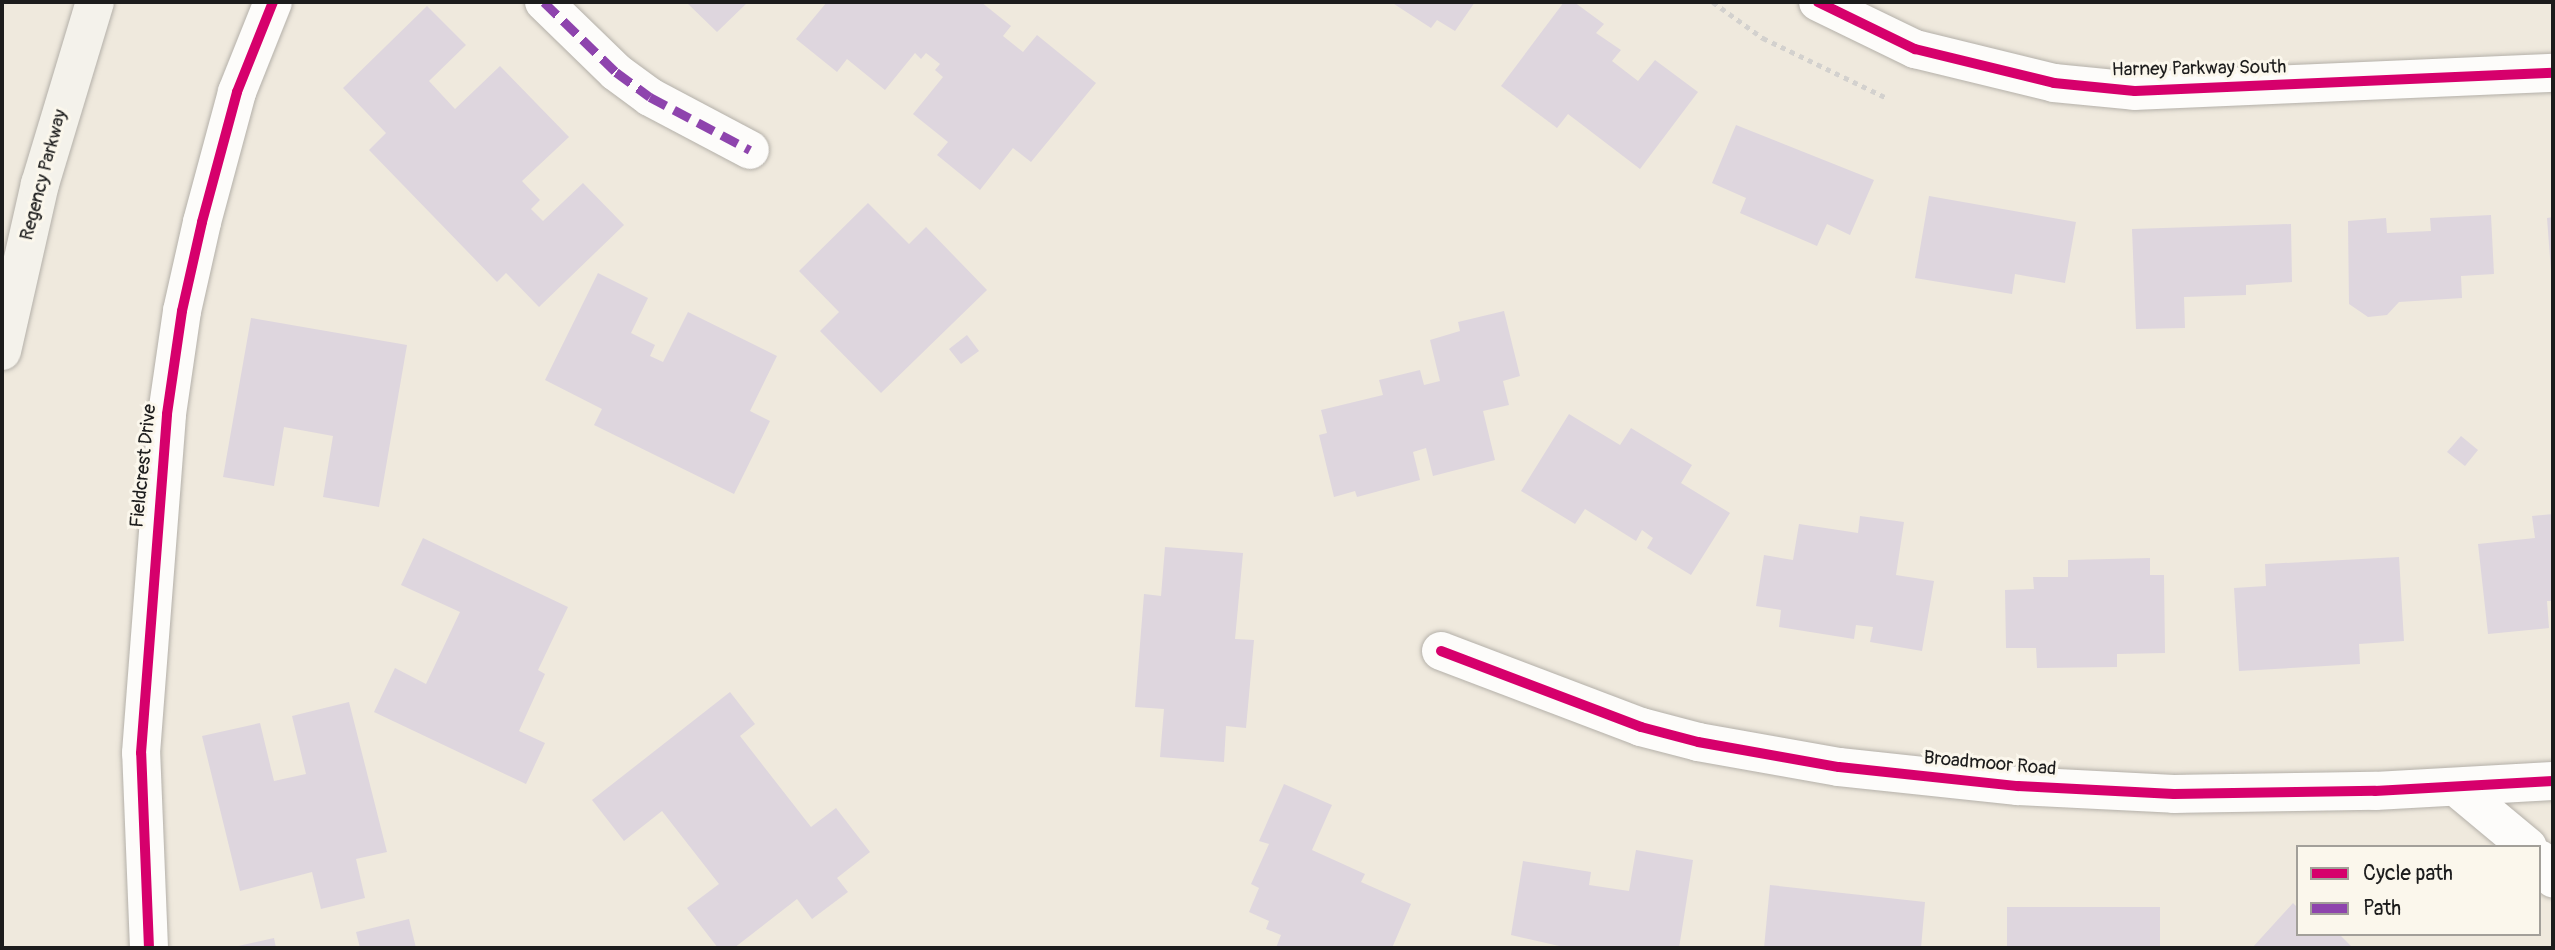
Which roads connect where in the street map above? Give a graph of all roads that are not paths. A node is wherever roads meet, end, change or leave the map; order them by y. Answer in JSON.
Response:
{"nodes":[{"id":1,"x":95,"y":2,"type":"edge"},
{"id":2,"x":273,"y":2,"type":"edge"},
{"id":3,"x":544,"y":2,"type":"edge"},
{"id":4,"x":1818,"y":2,"type":"edge"},
{"id":5,"x":2553,"y":73,"type":"edge"},
{"id":6,"x":750,"y":149,"type":"dead end"},
{"id":7,"x":2,"y":351,"type":"edge"},
{"id":8,"x":1441,"y":651,"type":"dead end"},
{"id":9,"x":2553,"y":781,"type":"edge"},
{"id":10,"x":2457,"y":788,"type":"junction"},
{"id":11,"x":2526,"y":845,"type":"edge"},
{"id":12,"x":2541,"y":862,"type":"edge"},
{"id":13,"x":2553,"y":878,"type":"edge"},
{"id":14,"x":149,"y":948,"type":"edge"}],
"edges":[{"from":1,"to":7,"type":"main road","name":"Regency Parkway"},
{"from":2,"to":14,"type":"street","name":"Fieldcrest Drive"},
{"from":3,"to":6,"type":"street"},
{"from":4,"to":5,"type":"street","name":"Harney Parkway South"},
{"from":8,"to":10,"type":"street","name":"Broadmoor Road"},
{"from":9,"to":10,"type":"street","name":"Broadmoor Road"},
{"from":10,"to":11,"type":"street"},
{"from":12,"to":13,"type":"street"}]}
